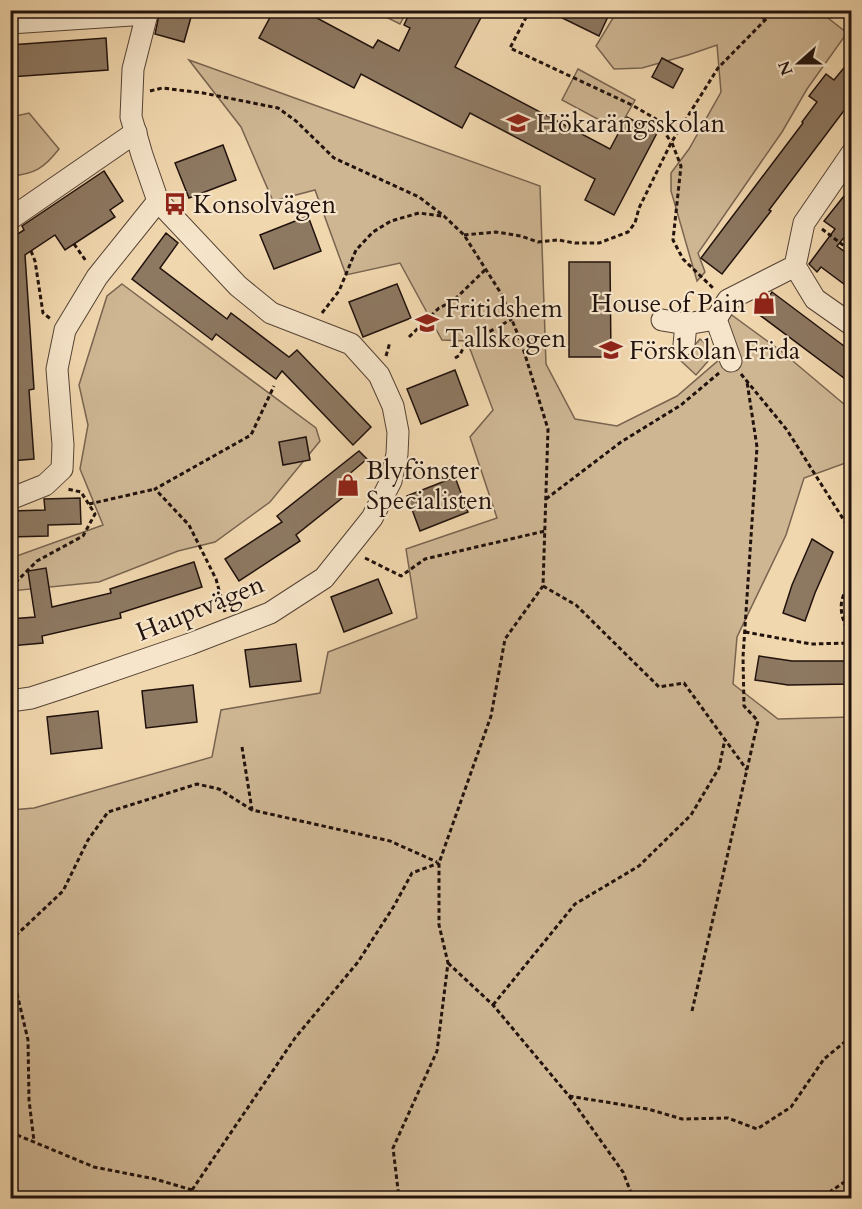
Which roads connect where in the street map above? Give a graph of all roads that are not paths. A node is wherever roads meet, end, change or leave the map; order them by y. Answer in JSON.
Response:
{"nodes":[{"id":1,"x":148,"y":12,"type":"edge"},
{"id":2,"x":10,"y":23,"type":"edge"},
{"id":3,"x":136,"y":132,"type":"junction"},
{"id":4,"x":852,"y":153,"type":"edge"},
{"id":5,"x":158,"y":201,"type":"junction"},
{"id":6,"x":10,"y":219,"type":"edge"},
{"id":7,"x":795,"y":266,"type":"junction"},
{"id":8,"x":717,"y":319,"type":"junction"},
{"id":9,"x":662,"y":320,"type":"dead end"},
{"id":10,"x":852,"y":325,"type":"edge"},
{"id":11,"x":731,"y":361,"type":"road end"},
{"id":12,"x":10,"y":499,"type":"edge"},
{"id":13,"x":10,"y":701,"type":"edge"}],
"edges":[{"from":1,"to":2,"type":"street"},
{"from":1,"to":3,"type":"street","name":"Hauptvägen"},
{"from":3,"to":5,"type":"street","name":"Hauptvägen"},
{"from":3,"to":6,"type":"street"},
{"from":4,"to":7,"type":"street"},
{"from":5,"to":12,"type":"street"},
{"from":5,"to":13,"type":"street","name":"Hauptvägen"},
{"from":7,"to":8,"type":"street"},
{"from":7,"to":10,"type":"street"},
{"from":8,"to":9,"type":"street"},
{"from":8,"to":11,"type":"street"}]}
